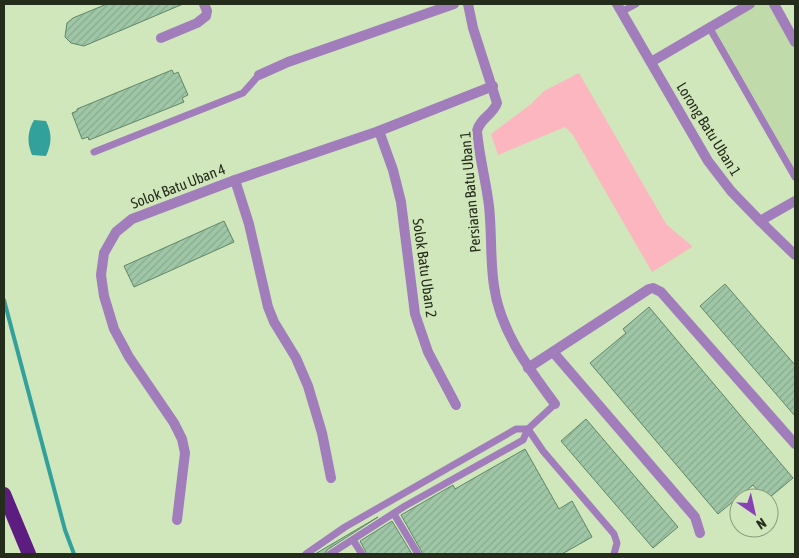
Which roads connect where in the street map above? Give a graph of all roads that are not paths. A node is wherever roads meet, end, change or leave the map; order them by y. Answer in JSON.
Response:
{"nodes":[{"id":1,"x":204,"y":4,"type":"edge"},
{"id":2,"x":454,"y":4,"type":"edge"},
{"id":3,"x":468,"y":4,"type":"edge"},
{"id":4,"x":636,"y":4,"type":"edge"},
{"id":5,"x":750,"y":4,"type":"edge"},
{"id":6,"x":774,"y":4,"type":"edge"},
{"id":7,"x":619,"y":8,"type":"edge"},
{"id":8,"x":709,"y":28,"type":"junction"},
{"id":9,"x":161,"y":38,"type":"dead end"},
{"id":10,"x":795,"y":42,"type":"edge"},
{"id":11,"x":651,"y":62,"type":"junction"},
{"id":12,"x":259,"y":75,"type":"joint"},
{"id":13,"x":492,"y":86,"type":"junction"},
{"id":14,"x":379,"y":131,"type":"junction"},
{"id":15,"x":94,"y":152,"type":"dead end"},
{"id":16,"x":795,"y":177,"type":"edge"},
{"id":17,"x":235,"y":180,"type":"junction"},
{"id":18,"x":795,"y":201,"type":"edge"},
{"id":19,"x":760,"y":221,"type":"junction"},
{"id":20,"x":795,"y":255,"type":"edge"},
{"id":21,"x":553,"y":352,"type":"junction"},
{"id":22,"x":528,"y":368,"type":"junction"},
{"id":23,"x":555,"y":404,"type":"joint"},
{"id":24,"x":456,"y":405,"type":"dead end"},
{"id":25,"x":528,"y":429,"type":"junction"},
{"id":26,"x":795,"y":444,"type":"edge"},
{"id":27,"x":331,"y":478,"type":"dead end"},
{"id":28,"x":4,"y":494,"type":"edge"},
{"id":29,"x":394,"y":514,"type":"junction"},
{"id":30,"x":177,"y":520,"type":"dead end"},
{"id":31,"x":700,"y":533,"type":"dead end"},
{"id":32,"x":353,"y":540,"type":"junction"},
{"id":33,"x":29,"y":554,"type":"edge"},
{"id":34,"x":306,"y":554,"type":"edge"},
{"id":35,"x":330,"y":554,"type":"edge"},
{"id":36,"x":362,"y":554,"type":"edge"},
{"id":37,"x":418,"y":554,"type":"edge"},
{"id":38,"x":614,"y":554,"type":"edge"}],
"edges":[{"from":1,"to":9,"type":"street"},
{"from":2,"to":12,"type":"street"},
{"from":3,"to":13,"type":"street","name":"Persiaran Batu Uban 1"},
{"from":4,"to":7,"type":"lane"},
{"from":5,"to":8,"type":"street"},
{"from":6,"to":10,"type":"street"},
{"from":7,"to":11,"type":"street","name":"Lorong Batu Uban 1"},
{"from":8,"to":11,"type":"street"},
{"from":8,"to":16,"type":"lane"},
{"from":11,"to":19,"type":"street","name":"Lorong Batu Uban 1"},
{"from":12,"to":15,"type":"lane"},
{"from":13,"to":14,"type":"street","name":"Solok Batu Uban 4"},
{"from":13,"to":22,"type":"street","name":"Persiaran Batu Uban 1"},
{"from":14,"to":17,"type":"street","name":"Solok Batu Uban 4"},
{"from":14,"to":24,"type":"street","name":"Solok Batu Uban 2"},
{"from":17,"to":27,"type":"street"},
{"from":17,"to":30,"type":"street","name":"Solok Batu Uban 4"},
{"from":18,"to":19,"type":"street"},
{"from":19,"to":20,"type":"street","name":"Lorong Batu Uban 1"},
{"from":21,"to":22,"type":"street"},
{"from":21,"to":26,"type":"street"},
{"from":21,"to":31,"type":"street"},
{"from":22,"to":23,"type":"street","name":"Persiaran Batu Uban 1"},
{"from":23,"to":25,"type":"lane"},
{"from":25,"to":29,"type":"lane"},
{"from":25,"to":34,"type":"lane"},
{"from":25,"to":38,"type":"lane"},
{"from":28,"to":33,"type":"highway"},
{"from":29,"to":32,"type":"lane"},
{"from":29,"to":37,"type":"lane"},
{"from":32,"to":35,"type":"lane"},
{"from":32,"to":36,"type":"lane"}]}
